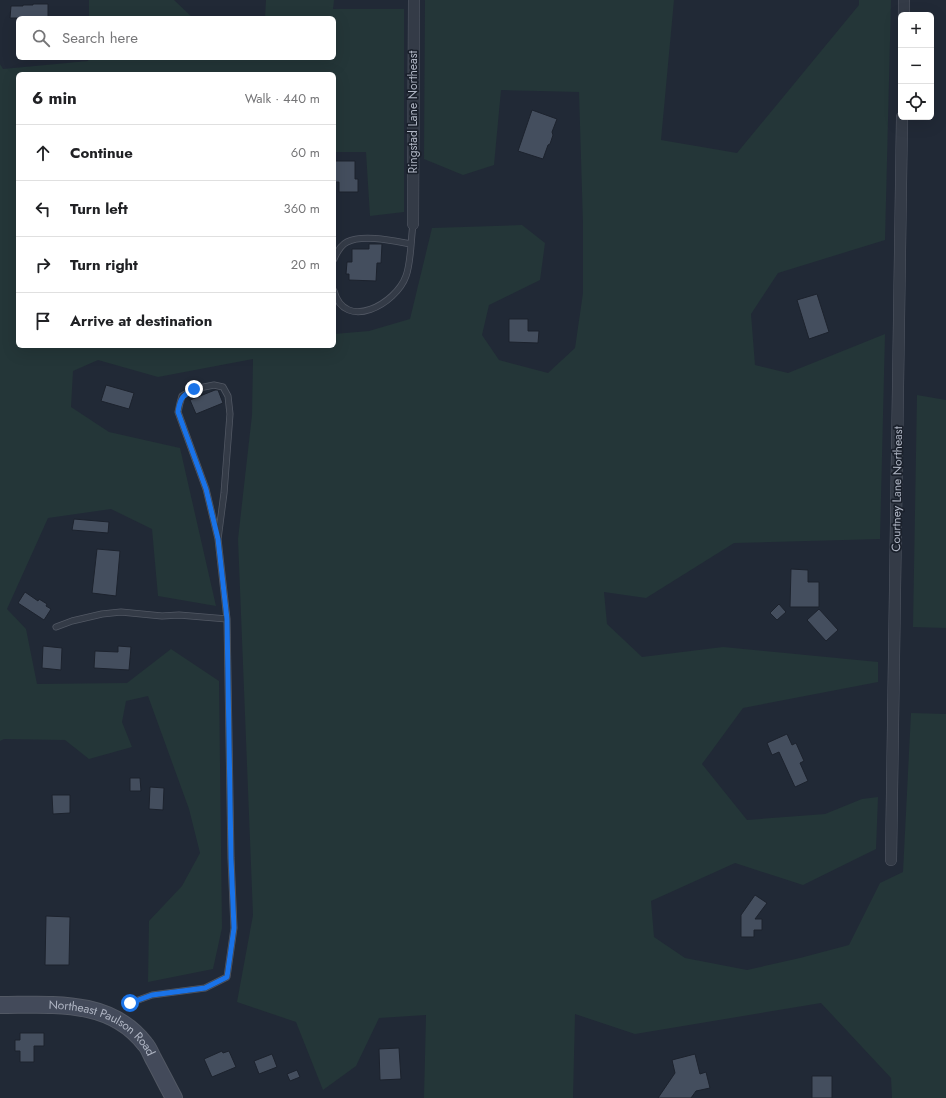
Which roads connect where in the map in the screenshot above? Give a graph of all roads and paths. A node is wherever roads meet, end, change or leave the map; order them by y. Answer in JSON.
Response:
{"nodes":[{"id":1,"x":414,"y":0,"type":"edge"},
{"id":2,"x":904,"y":0,"type":"edge"},
{"id":3,"x":904,"y":12,"type":"edge"},
{"id":4,"x":902,"y":120,"type":"edge"},
{"id":5,"x":413,"y":224,"type":"joint"},
{"id":6,"x":411,"y":244,"type":"junction"},
{"id":7,"x":336,"y":254,"type":"edge"},
{"id":8,"x":336,"y":298,"type":"edge"},
{"id":9,"x":218,"y":539,"type":"junction"},
{"id":10,"x":227,"y":619,"type":"junction"},
{"id":11,"x":56,"y":627,"type":"dead end"},
{"id":12,"x":891,"y":860,"type":"dead end"},
{"id":13,"x":130,"y":1003,"type":"dead end"},
{"id":14,"x":0,"y":1005,"type":"edge"},
{"id":15,"x":174,"y":1098,"type":"edge"}],
"edges":[{"from":1,"to":5,"type":"street","name":"Ringstad Lane Northeast"},
{"from":2,"to":3,"type":"street"},
{"from":4,"to":12,"type":"street","name":"Courtney Lane Northeast"},
{"from":5,"to":6,"type":"lane"},
{"from":6,"to":7,"type":"lane"},
{"from":6,"to":8,"type":"lane"},
{"from":9,"to":9,"type":"lane"},
{"from":9,"to":10,"type":"lane"},
{"from":10,"to":11,"type":"lane"},
{"from":10,"to":13,"type":"lane"},
{"from":14,"to":15,"type":"street","name":"Northeast Paulson Road"}]}
